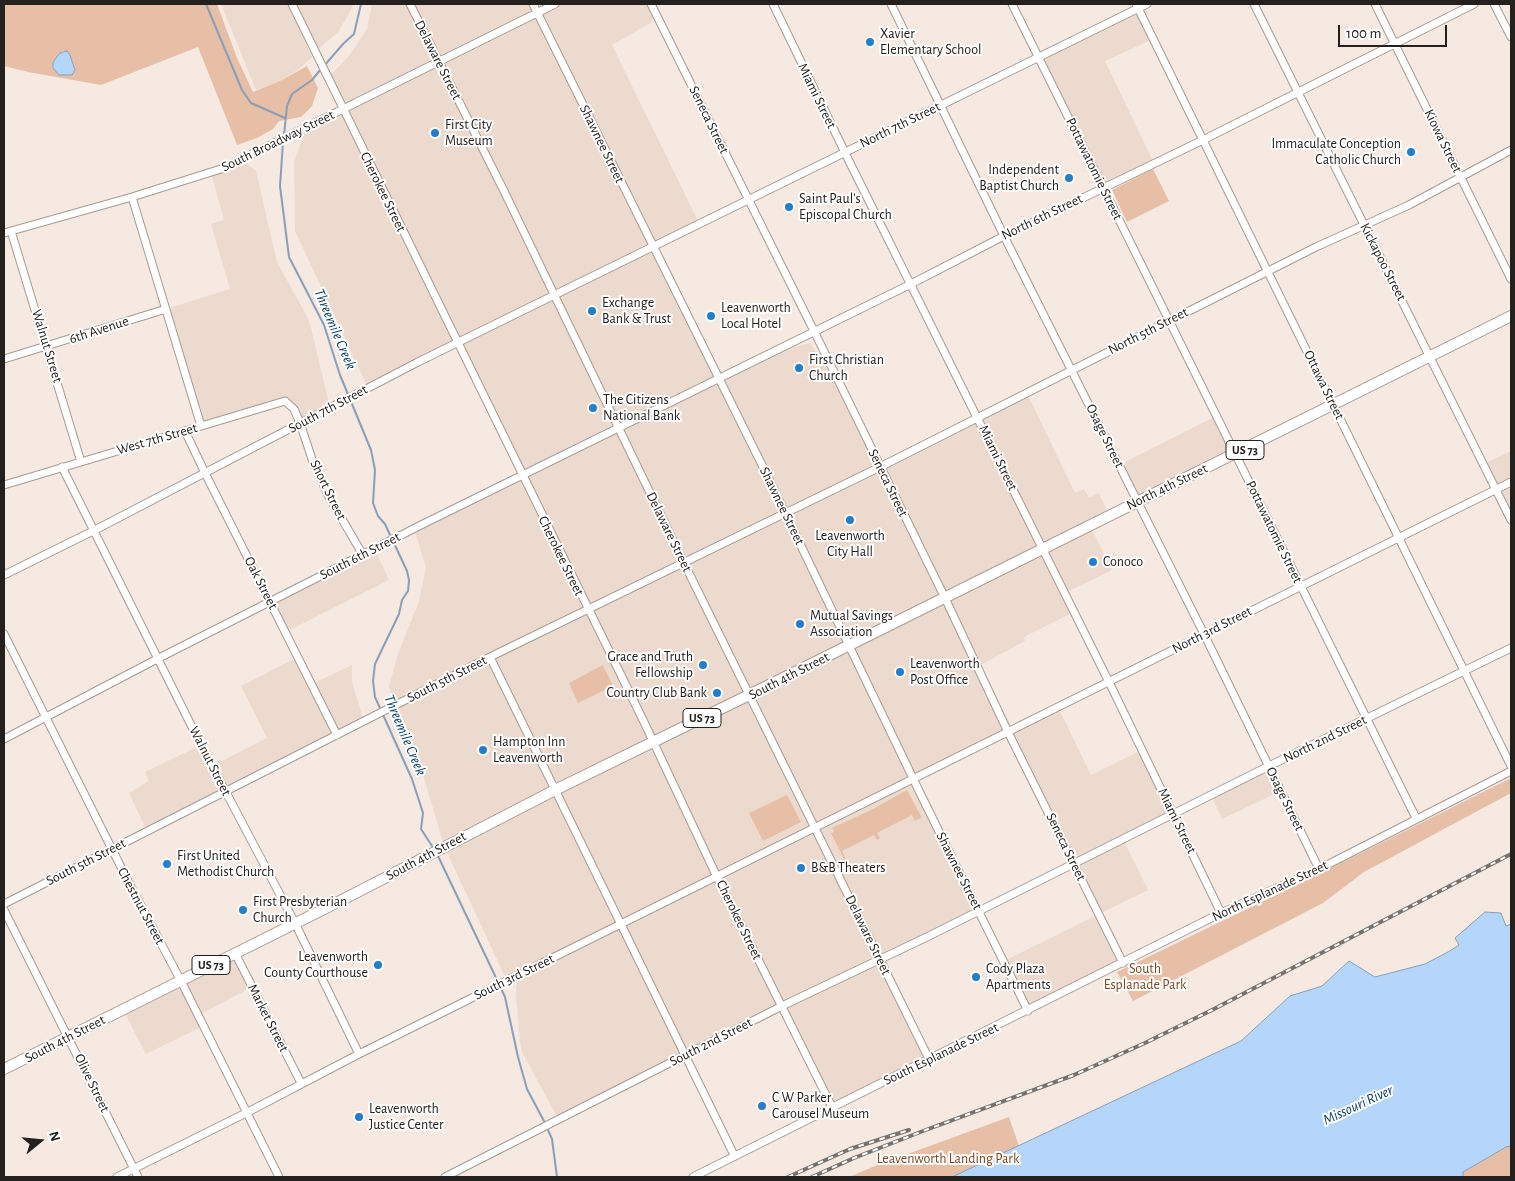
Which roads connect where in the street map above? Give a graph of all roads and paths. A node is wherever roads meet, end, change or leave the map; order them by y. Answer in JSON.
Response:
{"nodes":[{"id":1,"x":292,"y":4,"type":"edge"},
{"id":2,"x":410,"y":4,"type":"edge"},
{"id":3,"x":533,"y":4,"type":"edge"},
{"id":4,"x":555,"y":4,"type":"edge"},
{"id":5,"x":651,"y":4,"type":"edge"},
{"id":6,"x":773,"y":4,"type":"edge"},
{"id":7,"x":892,"y":4,"type":"edge"},
{"id":8,"x":1012,"y":4,"type":"edge"},
{"id":9,"x":1147,"y":4,"type":"edge"},
{"id":10,"x":1254,"y":4,"type":"edge"},
{"id":11,"x":1375,"y":4,"type":"edge"},
{"id":12,"x":1474,"y":4,"type":"edge"},
{"id":13,"x":1494,"y":4,"type":"edge"},
{"id":14,"x":1137,"y":6,"type":"edge"},
{"id":15,"x":537,"y":12,"type":"junction"},
{"id":16,"x":1511,"y":37,"type":"edge"},
{"id":17,"x":1394,"y":42,"type":"junction"},
{"id":18,"x":1038,"y":56,"type":"junction"},
{"id":19,"x":439,"y":61,"type":"junction"},
{"id":20,"x":1298,"y":92,"type":"junction"},
{"id":21,"x":940,"y":104,"type":"junction"},
{"id":22,"x":342,"y":109,"type":"junction"},
{"id":23,"x":1203,"y":140,"type":"junction"},
{"id":24,"x":1511,"y":150,"type":"edge"},
{"id":25,"x":845,"y":152,"type":"junction"},
{"id":26,"x":1460,"y":177,"type":"junction"},
{"id":27,"x":1103,"y":187,"type":"junction"},
{"id":28,"x":132,"y":197,"type":"junction"},
{"id":29,"x":749,"y":200,"type":"junction"},
{"id":30,"x":1365,"y":226,"type":"junction"},
{"id":31,"x":7,"y":232,"type":"edge"},
{"id":32,"x":1004,"y":236,"type":"junction"},
{"id":33,"x":654,"y":247,"type":"junction"},
{"id":34,"x":1268,"y":271,"type":"junction"},
{"id":35,"x":1511,"y":278,"type":"edge"},
{"id":36,"x":911,"y":284,"type":"junction"},
{"id":37,"x":554,"y":296,"type":"junction"},
{"id":38,"x":166,"y":309,"type":"junction"},
{"id":39,"x":1511,"y":316,"type":"edge"},
{"id":40,"x":1169,"y":321,"type":"junction"},
{"id":41,"x":814,"y":331,"type":"junction"},
{"id":42,"x":457,"y":343,"type":"junction"},
{"id":43,"x":47,"y":347,"type":"junction"},
{"id":44,"x":1430,"y":356,"type":"junction"},
{"id":45,"x":4,"y":359,"type":"edge"},
{"id":46,"x":1072,"y":370,"type":"junction"},
{"id":47,"x":719,"y":379,"type":"junction"},
{"id":48,"x":1334,"y":405,"type":"junction"},
{"id":49,"x":978,"y":418,"type":"junction"},
{"id":50,"x":300,"y":423,"type":"junction"},
{"id":51,"x":201,"y":426,"type":"junction"},
{"id":52,"x":619,"y":428,"type":"junction"},
{"id":53,"x":185,"y":431,"type":"junction"},
{"id":54,"x":1235,"y":454,"type":"junction"},
{"id":55,"x":82,"y":462,"type":"junction"},
{"id":56,"x":62,"y":467,"type":"junction"},
{"id":57,"x":880,"y":467,"type":"junction"},
{"id":58,"x":205,"y":473,"type":"junction"},
{"id":59,"x":522,"y":476,"type":"junction"},
{"id":60,"x":1511,"y":482,"type":"edge"},
{"id":61,"x":4,"y":485,"type":"edge"},
{"id":62,"x":1496,"y":489,"type":"junction"},
{"id":63,"x":1137,"y":502,"type":"junction"},
{"id":64,"x":786,"y":513,"type":"junction"},
{"id":65,"x":1511,"y":520,"type":"edge"},
{"id":66,"x":93,"y":532,"type":"junction"},
{"id":67,"x":1399,"y":537,"type":"junction"},
{"id":68,"x":1043,"y":549,"type":"junction"},
{"id":69,"x":363,"y":555,"type":"junction"},
{"id":70,"x":684,"y":563,"type":"junction"},
{"id":71,"x":4,"y":575,"type":"edge"},
{"id":72,"x":1300,"y":586,"type":"junction"},
{"id":73,"x":945,"y":598,"type":"junction"},
{"id":74,"x":270,"y":602,"type":"junction"},
{"id":75,"x":588,"y":610,"type":"junction"},
{"id":76,"x":4,"y":634,"type":"edge"},
{"id":77,"x":1204,"y":634,"type":"junction"},
{"id":78,"x":849,"y":645,"type":"junction"},
{"id":79,"x":1511,"y":648,"type":"edge"},
{"id":80,"x":490,"y":657,"type":"junction"},
{"id":81,"x":159,"y":658,"type":"junction"},
{"id":82,"x":1464,"y":671,"type":"junction"},
{"id":83,"x":1109,"y":682,"type":"junction"},
{"id":84,"x":749,"y":695,"type":"junction"},
{"id":85,"x":46,"y":717,"type":"junction"},
{"id":86,"x":1366,"y":719,"type":"junction"},
{"id":87,"x":1008,"y":732,"type":"junction"},
{"id":88,"x":337,"y":735,"type":"junction"},
{"id":89,"x":4,"y":739,"type":"edge"},
{"id":90,"x":653,"y":742,"type":"junction"},
{"id":91,"x":1269,"y":766,"type":"junction"},
{"id":92,"x":1511,"y":766,"type":"edge"},
{"id":93,"x":1511,"y":771,"type":"edge"},
{"id":94,"x":913,"y":778,"type":"junction"},
{"id":95,"x":225,"y":790,"type":"junction"},
{"id":96,"x":555,"y":790,"type":"junction"},
{"id":97,"x":1173,"y":814,"type":"junction"},
{"id":98,"x":1416,"y":818,"type":"junction"},
{"id":99,"x":815,"y":827,"type":"junction"},
{"id":100,"x":112,"y":850,"type":"junction"},
{"id":101,"x":1074,"y":864,"type":"junction"},
{"id":102,"x":1318,"y":869,"type":"junction"},
{"id":103,"x":717,"y":877,"type":"junction"},
{"id":104,"x":4,"y":904,"type":"edge"},
{"id":105,"x":4,"y":910,"type":"edge"},
{"id":106,"x":979,"y":911,"type":"junction"},
{"id":107,"x":1221,"y":913,"type":"junction"},
{"id":108,"x":295,"y":924,"type":"junction"},
{"id":109,"x":621,"y":924,"type":"junction"},
{"id":110,"x":235,"y":953,"type":"junction"},
{"id":111,"x":880,"y":959,"type":"junction"},
{"id":112,"x":1123,"y":963,"type":"junction"},
{"id":113,"x":181,"y":980,"type":"junction"},
{"id":114,"x":782,"y":1006,"type":"junction"},
{"id":115,"x":1028,"y":1011,"type":"junction"},
{"id":116,"x":69,"y":1037,"type":"junction"},
{"id":117,"x":359,"y":1054,"type":"junction"},
{"id":118,"x":685,"y":1055,"type":"junction"},
{"id":119,"x":930,"y":1059,"type":"junction"},
{"id":120,"x":4,"y":1070,"type":"edge"},
{"id":121,"x":301,"y":1083,"type":"junction"},
{"id":122,"x":832,"y":1107,"type":"junction"},
{"id":123,"x":246,"y":1113,"type":"junction"},
{"id":124,"x":734,"y":1155,"type":"junction"},
{"id":125,"x":134,"y":1169,"type":"junction"},
{"id":126,"x":117,"y":1177,"type":"edge"},
{"id":127,"x":138,"y":1177,"type":"edge"},
{"id":128,"x":279,"y":1177,"type":"edge"},
{"id":129,"x":445,"y":1177,"type":"edge"},
{"id":130,"x":692,"y":1177,"type":"edge"}],
"edges":[{"from":1,"to":22,"type":"street","name":"Cherokee Street"},
{"from":2,"to":19,"type":"street","name":"Delaware Street"},
{"from":3,"to":15,"type":"street","name":"Shawnee Street"},
{"from":4,"to":15,"type":"street","name":"South Broadway Street"},
{"from":5,"to":29,"type":"street","name":"Seneca Street"},
{"from":6,"to":25,"type":"street","name":"Miami Street"},
{"from":7,"to":21,"type":"street","name":"Osage Street"},
{"from":8,"to":18,"type":"street","name":"Pottawatomie Street"},
{"from":9,"to":14,"type":"street","name":"North 7th Street"},
{"from":10,"to":20,"type":"street","name":"Kickapoo Street"},
{"from":11,"to":17,"type":"street","name":"Kiowa Street"},
{"from":12,"to":17,"type":"street","name":"North 6th Street"},
{"from":13,"to":16,"type":"street"},
{"from":14,"to":18,"type":"street","name":"North 7th Street"},
{"from":14,"to":23,"type":"street","name":"Ottawa Street"},
{"from":15,"to":19,"type":"street","name":"South Broadway Street"},
{"from":15,"to":33,"type":"street","name":"Shawnee Street"},
{"from":17,"to":20,"type":"street","name":"North 6th Street"},
{"from":17,"to":26,"type":"street","name":"Kiowa Street"},
{"from":18,"to":21,"type":"street","name":"North 7th Street"},
{"from":18,"to":27,"type":"street","name":"Pottawatomie Street"},
{"from":19,"to":22,"type":"street","name":"South Broadway Street"},
{"from":19,"to":37,"type":"street","name":"Delaware Street"},
{"from":20,"to":23,"type":"street","name":"North 6th Street"},
{"from":20,"to":30,"type":"street","name":"Kickapoo Street"},
{"from":21,"to":25,"type":"street","name":"North 7th Street"},
{"from":21,"to":32,"type":"street","name":"Osage Street"},
{"from":22,"to":28,"type":"street","name":"South Broadway Street"},
{"from":22,"to":42,"type":"street","name":"Cherokee Street"},
{"from":23,"to":27,"type":"street","name":"North 6th Street"},
{"from":23,"to":34,"type":"street","name":"Ottawa Street"},
{"from":24,"to":26,"type":"street","name":"North 5th Street"},
{"from":25,"to":29,"type":"street","name":"North 7th Street"},
{"from":25,"to":36,"type":"street","name":"Miami Street"},
{"from":26,"to":30,"type":"street","name":"North 5th Street"},
{"from":26,"to":35,"type":"street","name":"Kiowa Street"},
{"from":27,"to":32,"type":"street","name":"North 6th Street"},
{"from":27,"to":40,"type":"street","name":"Pottawatomie Street"},
{"from":28,"to":31,"type":"street","name":"South Broadway Street"},
{"from":28,"to":38,"type":"street"},
{"from":29,"to":33,"type":"street","name":"North 7th Street"},
{"from":29,"to":41,"type":"street","name":"Seneca Street"},
{"from":30,"to":34,"type":"street","name":"North 5th Street"},
{"from":30,"to":44,"type":"street","name":"Kickapoo Street"},
{"from":31,"to":43,"type":"street","name":"Walnut Street"},
{"from":32,"to":36,"type":"street","name":"North 6th Street"},
{"from":32,"to":46,"type":"street","name":"Osage Street"},
{"from":33,"to":37,"type":"street","name":"South 7th Street"},
{"from":33,"to":47,"type":"street","name":"Shawnee Street"},
{"from":34,"to":40,"type":"street","name":"North 5th Street"},
{"from":34,"to":48,"type":"street","name":"Ottawa Street"},
{"from":36,"to":41,"type":"street","name":"North 6th Street"},
{"from":36,"to":49,"type":"street","name":"Miami Street"},
{"from":37,"to":42,"type":"street","name":"South 7th Street"},
{"from":37,"to":52,"type":"street","name":"Delaware Street"},
{"from":38,"to":43,"type":"street","name":"6th Avenue"},
{"from":38,"to":51,"type":"street"},
{"from":39,"to":44,"type":"highway","name":"North 4th Street","number":"US 73"},
{"from":40,"to":46,"type":"street","name":"North 5th Street"},
{"from":40,"to":54,"type":"street","name":"Pottawatomie Street"},
{"from":41,"to":47,"type":"street","name":"North 6th Street"},
{"from":41,"to":57,"type":"street","name":"Seneca Street"},
{"from":42,"to":50,"type":"street","name":"South 7th Street"},
{"from":42,"to":59,"type":"street","name":"Cherokee Street"},
{"from":43,"to":45,"type":"street","name":"6th Avenue"},
{"from":43,"to":55,"type":"street","name":"Walnut Street"},
{"from":44,"to":48,"type":"highway","name":"North 4th Street","number":"US 73"},
{"from":44,"to":62,"type":"street","name":"Kickapoo Street"},
{"from":46,"to":49,"type":"street","name":"North 5th Street"},
{"from":46,"to":63,"type":"street","name":"Osage Street"},
{"from":47,"to":52,"type":"street","name":"South 6th Street"},
{"from":47,"to":64,"type":"street","name":"Shawnee Street"},
{"from":48,"to":54,"type":"highway","name":"North 4th Street","number":"US 73"},
{"from":48,"to":67,"type":"street","name":"Ottawa Street"},
{"from":49,"to":57,"type":"street","name":"North 5th Street"},
{"from":49,"to":68,"type":"street","name":"Miami Street"},
{"from":50,"to":51,"type":"street","name":"West 7th Street"},
{"from":50,"to":58,"type":"street","name":"South 7th Street"},
{"from":50,"to":69,"type":"street","name":"Short Street"},
{"from":51,"to":53,"type":"street","name":"West 7th Street"},
{"from":52,"to":59,"type":"street","name":"South 6th Street"},
{"from":52,"to":70,"type":"street","name":"Delaware Street"},
{"from":53,"to":55,"type":"street","name":"West 7th Street"},
{"from":53,"to":58,"type":"street","name":"Oak Street"},
{"from":54,"to":63,"type":"highway","name":"North 4th Street","number":"US 73"},
{"from":54,"to":72,"type":"street","name":"Pottawatomie Street"},
{"from":55,"to":56,"type":"street","name":"West 7th Street"},
{"from":56,"to":61,"type":"street","name":"West 7th Street"},
{"from":56,"to":66,"type":"street","name":"Walnut Street"},
{"from":57,"to":64,"type":"street","name":"North 5th Street"},
{"from":57,"to":73,"type":"street","name":"Seneca Street"},
{"from":58,"to":66,"type":"street","name":"South 7th Street"},
{"from":58,"to":74,"type":"street","name":"Oak Street"},
{"from":59,"to":69,"type":"street","name":"South 6th Street"},
{"from":59,"to":75,"type":"street","name":"Cherokee Street"},
{"from":60,"to":62,"type":"street","name":"North 3rd Street"},
{"from":62,"to":65,"type":"street","name":"Kickapoo Street"},
{"from":62,"to":67,"type":"street","name":"North 3rd Street"},
{"from":63,"to":68,"type":"highway","name":"North 4th Street","number":"US 73"},
{"from":63,"to":77,"type":"street","name":"Osage Street"},
{"from":64,"to":70,"type":"street","name":"South 5th Street"},
{"from":64,"to":78,"type":"street","name":"Shawnee Street"},
{"from":66,"to":71,"type":"street","name":"South 7th Street"},
{"from":66,"to":81,"type":"street","name":"Walnut Street"},
{"from":67,"to":72,"type":"street","name":"North 3rd Street"},
{"from":67,"to":82,"type":"street","name":"Ottawa Street"},
{"from":68,"to":73,"type":"highway","name":"North 4th Street","number":"US 73"},
{"from":68,"to":83,"type":"street","name":"Miami Street"},
{"from":69,"to":74,"type":"street","name":"South 6th Street"},
{"from":70,"to":75,"type":"street","name":"South 5th Street"},
{"from":70,"to":84,"type":"street","name":"Delaware Street"},
{"from":72,"to":77,"type":"street","name":"North 3rd Street"},
{"from":72,"to":86,"type":"street","name":"Pottawatomie Street"},
{"from":73,"to":78,"type":"highway","name":"North 4th Street","number":"US 73"},
{"from":73,"to":87,"type":"street","name":"Seneca Street"},
{"from":74,"to":81,"type":"street","name":"South 6th Street"},
{"from":74,"to":88,"type":"street","name":"Oak Street"},
{"from":75,"to":80,"type":"street","name":"South 5th Street"},
{"from":75,"to":90,"type":"street","name":"Cherokee Street"},
{"from":76,"to":85,"type":"street","name":"Chestnut Street"},
{"from":77,"to":83,"type":"street","name":"North 3rd Street"},
{"from":77,"to":91,"type":"street","name":"Osage Street"},
{"from":78,"to":84,"type":"highway","name":"South 4th Street","number":"US 73"},
{"from":78,"to":94,"type":"street","name":"Shawnee Street"},
{"from":79,"to":82,"type":"street","name":"North 2nd Street"},
{"from":80,"to":88,"type":"street","name":"South 5th Street"},
{"from":80,"to":96,"type":"street"},
{"from":81,"to":85,"type":"street","name":"South 6th Street"},
{"from":81,"to":95,"type":"street","name":"Walnut Street"},
{"from":82,"to":86,"type":"street","name":"North 2nd Street"},
{"from":82,"to":92,"type":"street","name":"Ottawa Street"},
{"from":83,"to":87,"type":"street","name":"North 3rd Street"},
{"from":83,"to":97,"type":"street","name":"Miami Street"},
{"from":84,"to":90,"type":"highway","name":"South 4th Street","number":"US 73"},
{"from":84,"to":99,"type":"street","name":"Delaware Street"},
{"from":85,"to":89,"type":"street","name":"South 6th Street"},
{"from":85,"to":100,"type":"street","name":"Chestnut Street"},
{"from":86,"to":91,"type":"street","name":"North 2nd Street"},
{"from":86,"to":98,"type":"street","name":"Pottawatomie Street"},
{"from":87,"to":94,"type":"street","name":"North 3rd Street"},
{"from":87,"to":101,"type":"street","name":"Seneca Street"},
{"from":88,"to":95,"type":"street","name":"South 5th Street"},
{"from":90,"to":96,"type":"highway","name":"South 4th Street","number":"US 73"},
{"from":90,"to":103,"type":"street","name":"Cherokee Street"},
{"from":91,"to":97,"type":"street","name":"North 2nd Street"},
{"from":91,"to":102,"type":"street","name":"Osage Street"},
{"from":93,"to":98,"type":"street","name":"North Esplanade Street"},
{"from":94,"to":99,"type":"street","name":"South 3rd Street"},
{"from":94,"to":106,"type":"street","name":"Shawnee Street"},
{"from":95,"to":100,"type":"street","name":"South 5th Street"},
{"from":95,"to":108,"type":"street","name":"Walnut Street"},
{"from":96,"to":108,"type":"highway","name":"South 4th Street","number":"US 73"},
{"from":96,"to":109,"type":"street"},
{"from":97,"to":101,"type":"street","name":"North 2nd Street"},
{"from":97,"to":107,"type":"street","name":"Miami Street"},
{"from":98,"to":102,"type":"street","name":"North Esplanade Street"},
{"from":99,"to":103,"type":"street","name":"South 3rd Street"},
{"from":99,"to":111,"type":"street","name":"Delaware Street"},
{"from":100,"to":104,"type":"street","name":"South 5th Street"},
{"from":100,"to":113,"type":"street","name":"Chestnut Street"},
{"from":101,"to":106,"type":"street","name":"North 2nd Street"},
{"from":101,"to":112,"type":"street","name":"Seneca Street"},
{"from":102,"to":107,"type":"street","name":"North Esplanade Street"},
{"from":103,"to":109,"type":"street","name":"South 3rd Street"},
{"from":103,"to":114,"type":"street","name":"Cherokee Street"},
{"from":105,"to":116,"type":"street","name":"Olive Street"},
{"from":106,"to":111,"type":"street","name":"South 2nd Street"},
{"from":106,"to":115,"type":"street","name":"Shawnee Street"},
{"from":107,"to":112,"type":"street","name":"North Esplanade Street"},
{"from":108,"to":110,"type":"highway","name":"South 4th Street","number":"US 73"},
{"from":108,"to":117,"type":"street","name":"Walnut Street"},
{"from":109,"to":117,"type":"street","name":"South 3rd Street"},
{"from":109,"to":118,"type":"street"},
{"from":110,"to":113,"type":"highway","name":"South 4th Street","number":"US 73"},
{"from":110,"to":121,"type":"street","name":"Market Street"},
{"from":111,"to":114,"type":"street","name":"South 2nd Street"},
{"from":111,"to":119,"type":"street","name":"Delaware Street"},
{"from":112,"to":115,"type":"street","name":"North Esplanade Street"},
{"from":113,"to":116,"type":"highway","name":"South 4th Street","number":"US 73"},
{"from":113,"to":123,"type":"street","name":"Chestnut Street"},
{"from":114,"to":118,"type":"street","name":"South 2nd Street"},
{"from":114,"to":122,"type":"street","name":"Cherokee Street"},
{"from":115,"to":119,"type":"street","name":"South Esplanade Street"},
{"from":116,"to":120,"type":"highway","name":"South 4th Street","number":"US 73"},
{"from":116,"to":125,"type":"street","name":"Olive Street"},
{"from":117,"to":121,"type":"street","name":"South 3rd Street"},
{"from":118,"to":124,"type":"street"},
{"from":118,"to":129,"type":"street","name":"South 2nd Street"},
{"from":119,"to":122,"type":"street","name":"South Esplanade Street"},
{"from":121,"to":123,"type":"street","name":"South 3rd Street"},
{"from":122,"to":124,"type":"street","name":"South Esplanade Street"},
{"from":123,"to":125,"type":"street","name":"South 3rd Street"},
{"from":123,"to":128,"type":"street","name":"Chestnut Street"},
{"from":124,"to":130,"type":"street","name":"South Esplanade Street"},
{"from":125,"to":126,"type":"street","name":"South 3rd Street"},
{"from":125,"to":127,"type":"street","name":"Olive Street"}]}
